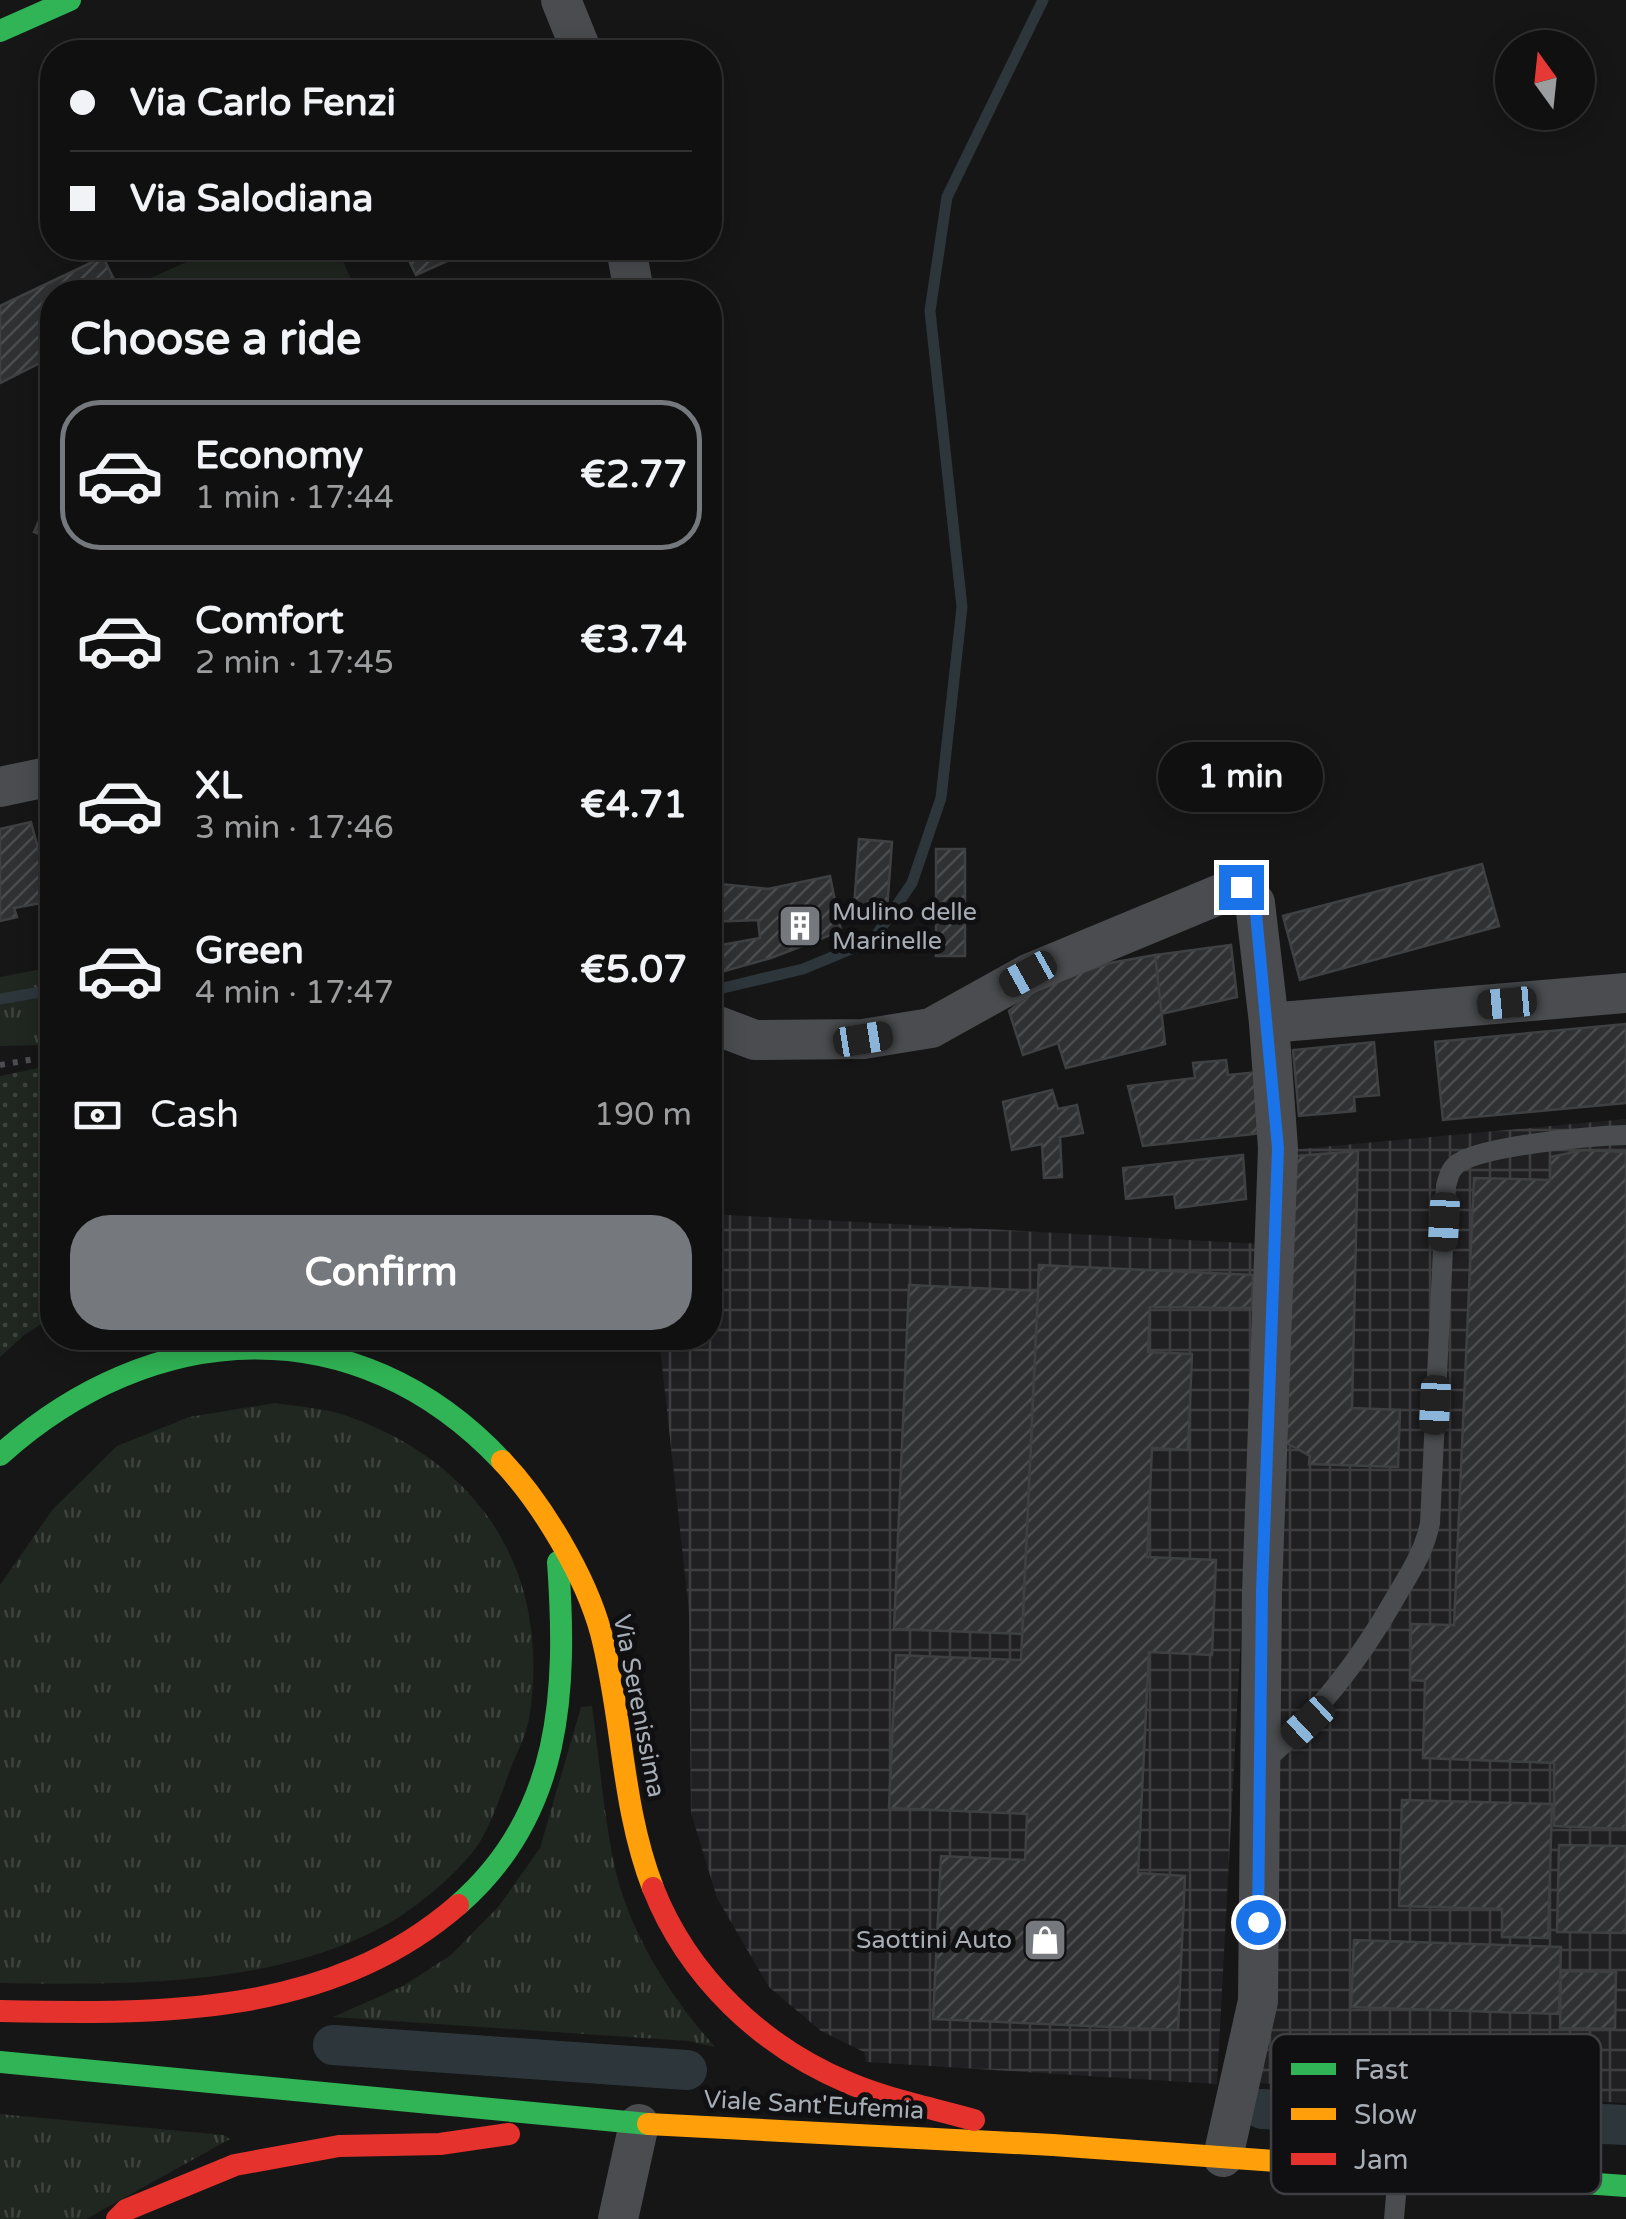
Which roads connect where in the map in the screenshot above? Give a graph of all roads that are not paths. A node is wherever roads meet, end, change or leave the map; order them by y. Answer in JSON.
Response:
{"nodes":[{"id":1,"x":70,"y":0,"type":"edge"},
{"id":2,"x":560,"y":0,"type":"edge"},
{"id":3,"x":0,"y":32,"type":"edge"},
{"id":4,"x":577,"y":40,"type":"edge"},
{"id":5,"x":40,"y":779,"type":"edge"},
{"id":6,"x":0,"y":787,"type":"edge"},
{"id":7,"x":1626,"y":993,"type":"edge"},
{"id":8,"x":1269,"y":1023,"type":"junction"},
{"id":9,"x":722,"y":1028,"type":"edge"},
{"id":10,"x":1626,"y":1135,"type":"edge"},
{"id":11,"x":210,"y":1350,"type":"edge"},
{"id":12,"x":282,"y":1350,"type":"edge"},
{"id":13,"x":0,"y":1456,"type":"edge"},
{"id":14,"x":555,"y":1534,"type":"junction"},
{"id":15,"x":1258,"y":1768,"type":"junction"},
{"id":16,"x":0,"y":2010,"type":"edge"},
{"id":17,"x":0,"y":2062,"type":"edge"},
{"id":18,"x":621,"y":2123,"type":"junction"},
{"id":19,"x":1053,"y":2145,"type":"junction"},
{"id":20,"x":1223,"y":2157,"type":"junction"},
{"id":21,"x":1271,"y":2161,"type":"edge"},
{"id":22,"x":1601,"y":2184,"type":"edge"},
{"id":23,"x":1626,"y":2186,"type":"edge"},
{"id":24,"x":1396,"y":2194,"type":"edge"},
{"id":25,"x":117,"y":2219,"type":"edge"},
{"id":26,"x":618,"y":2219,"type":"edge"},
{"id":27,"x":1394,"y":2219,"type":"edge"}],
"edges":[{"from":1,"to":3,"type":"main road"},
{"from":2,"to":4,"type":"street"},
{"from":5,"to":6,"type":"street"},
{"from":7,"to":8,"type":"street"},
{"from":8,"to":9,"type":"street"},
{"from":8,"to":15,"type":"street"},
{"from":10,"to":15,"type":"lane"},
{"from":11,"to":13,"type":"main road","name":"Via Serenissima"},
{"from":12,"to":14,"type":"main road","name":"Via Serenissima"},
{"from":14,"to":16,"type":"main road"},
{"from":14,"to":19,"type":"main road","name":"Via Serenissima"},
{"from":15,"to":20,"type":"street"},
{"from":17,"to":18,"type":"main road","name":"Viale Sant'Eufemia"},
{"from":18,"to":19,"type":"main road","name":"Viale Sant'Eufemia"},
{"from":18,"to":25,"type":"main road"},
{"from":18,"to":26,"type":"street"},
{"from":19,"to":20,"type":"main road","name":"Viale Sant'Eufemia"},
{"from":20,"to":21,"type":"main road","name":"Viale Sant'Eufemia"},
{"from":22,"to":23,"type":"main road","name":"Viale Sant'Eufemia"},
{"from":24,"to":27,"type":"lane"}]}
